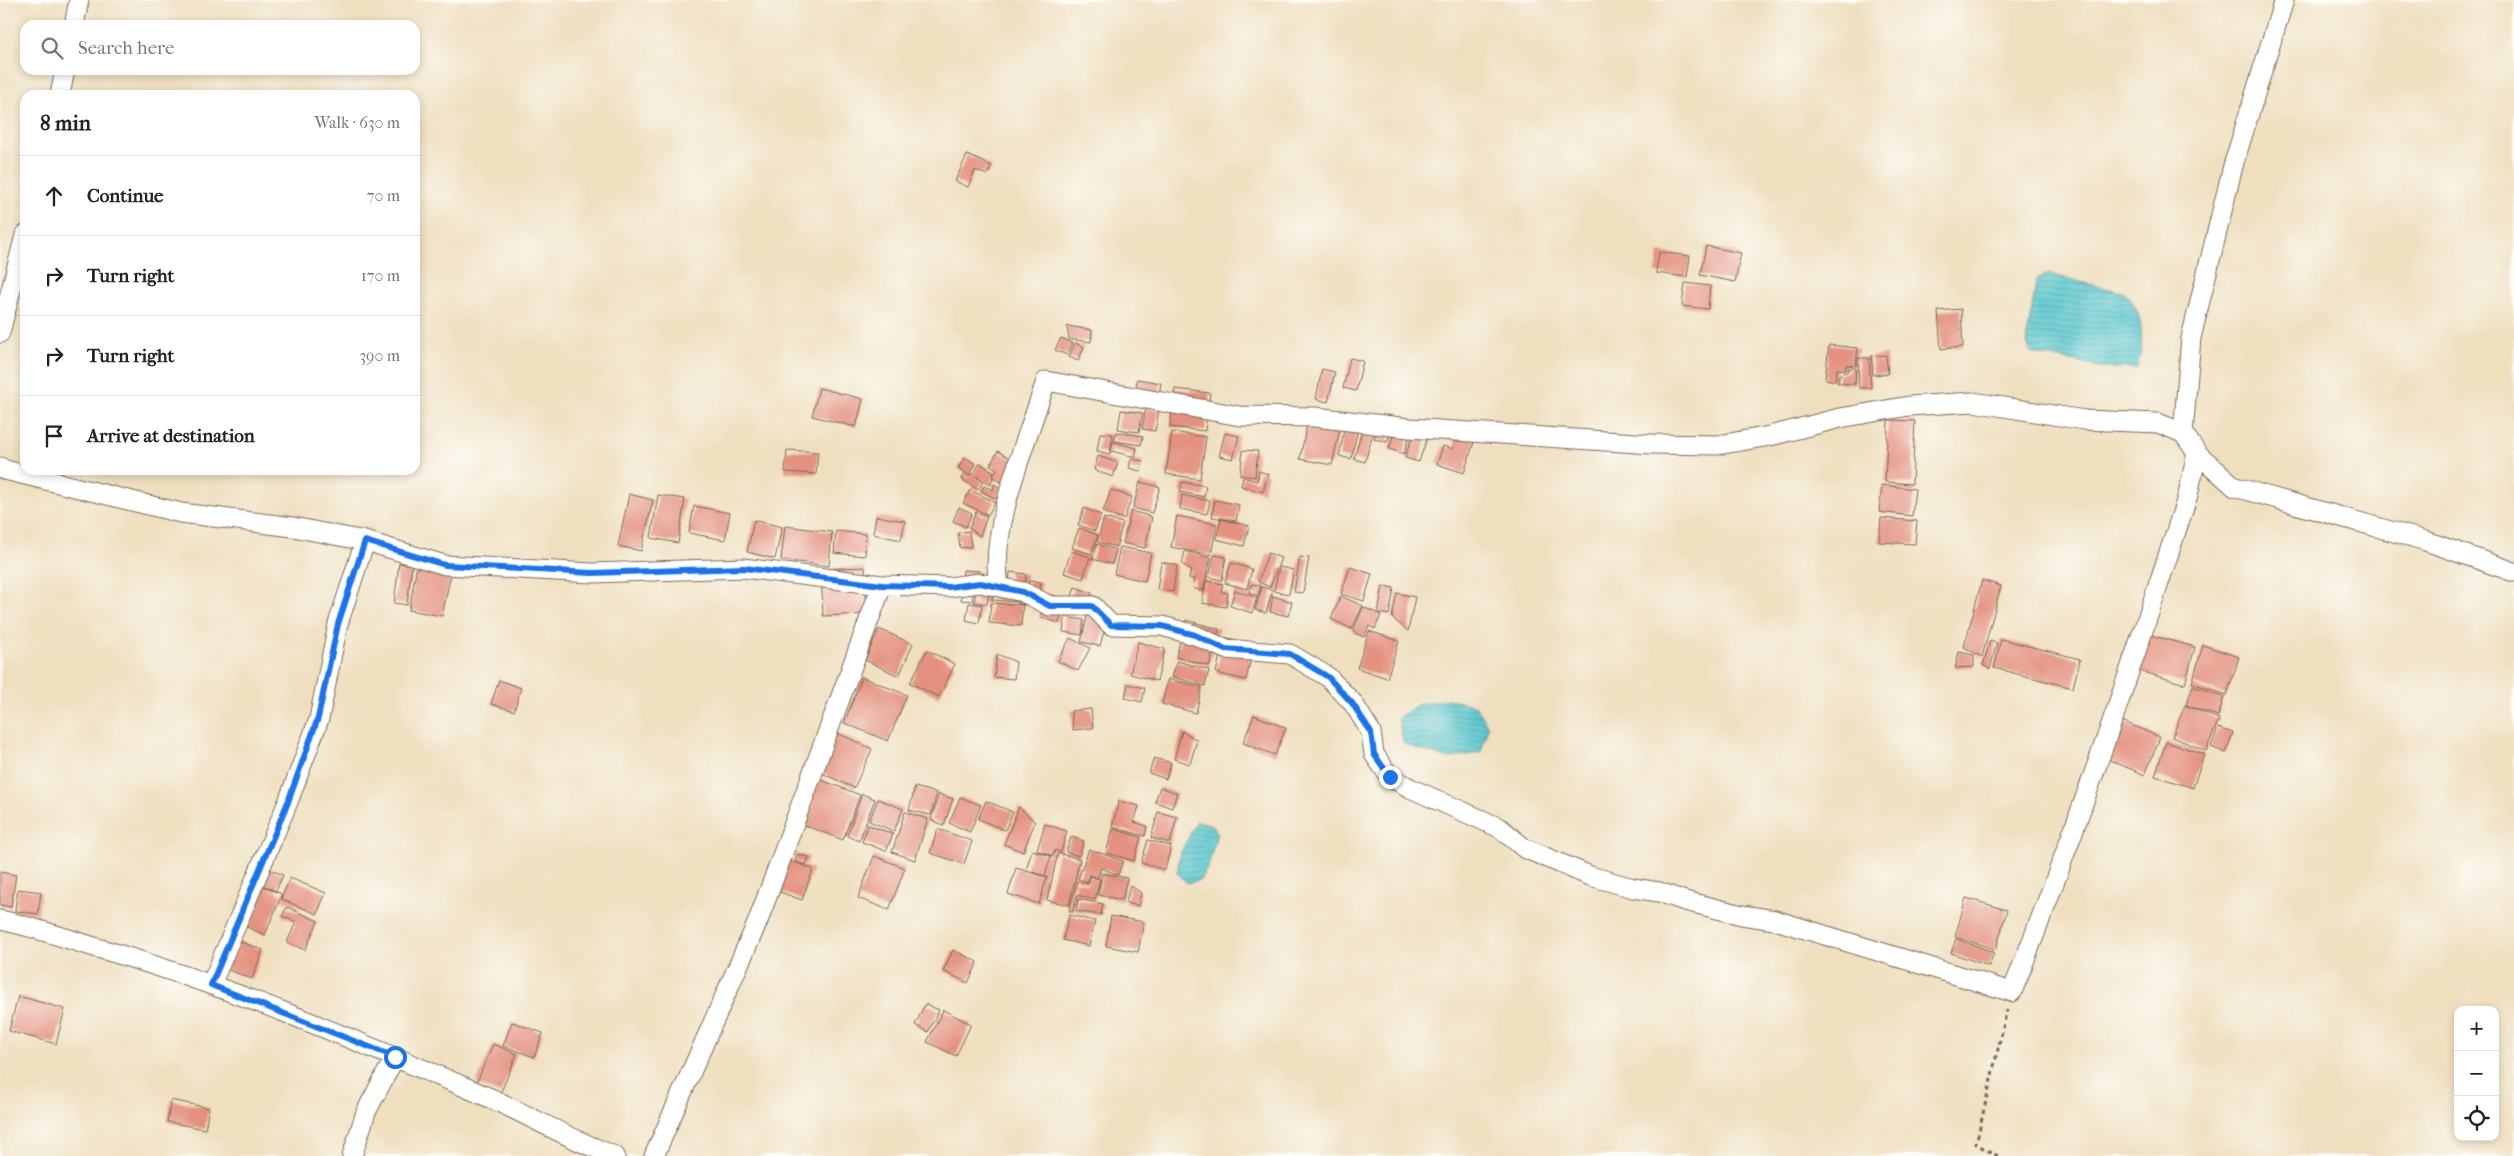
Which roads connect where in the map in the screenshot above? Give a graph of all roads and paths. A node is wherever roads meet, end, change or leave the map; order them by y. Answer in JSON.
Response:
{"nodes":[{"id":1,"x":79,"y":0,"type":"edge"},
{"id":2,"x":2284,"y":0,"type":"edge"},
{"id":3,"x":75,"y":20,"type":"edge"},
{"id":4,"x":64,"y":75,"type":"edge"},
{"id":5,"x":61,"y":90,"type":"edge"},
{"id":6,"x":20,"y":255,"type":"edge"},
{"id":7,"x":0,"y":333,"type":"edge"},
{"id":8,"x":2183,"y":433,"type":"junction"},
{"id":9,"x":2197,"y":453,"type":"junction"},
{"id":10,"x":0,"y":467,"type":"edge"},
{"id":11,"x":20,"y":474,"type":"edge"},
{"id":12,"x":24,"y":475,"type":"edge"},
{"id":13,"x":365,"y":541,"type":"junction"},
{"id":14,"x":2514,"y":572,"type":"edge"},
{"id":15,"x":882,"y":585,"type":"junction"},
{"id":16,"x":999,"y":586,"type":"junction"},
{"id":17,"x":0,"y":920,"type":"edge"},
{"id":18,"x":211,"y":985,"type":"junction"},
{"id":19,"x":2012,"y":992,"type":"junction"},
{"id":20,"x":395,"y":1057,"type":"junction"},
{"id":21,"x":352,"y":1156,"type":"edge"},
{"id":22,"x":615,"y":1156,"type":"edge"},
{"id":23,"x":654,"y":1156,"type":"edge"},
{"id":24,"x":1998,"y":1156,"type":"edge"}],
"edges":[{"from":1,"to":3,"type":"street"},
{"from":2,"to":8,"type":"street"},
{"from":4,"to":5,"type":"street"},
{"from":6,"to":7,"type":"street"},
{"from":8,"to":9,"type":"street"},
{"from":8,"to":16,"type":"street"},
{"from":9,"to":14,"type":"street"},
{"from":9,"to":19,"type":"street"},
{"from":10,"to":11,"type":"street"},
{"from":12,"to":13,"type":"street"},
{"from":13,"to":15,"type":"street"},
{"from":13,"to":18,"type":"street"},
{"from":15,"to":16,"type":"street"},
{"from":15,"to":23,"type":"street"},
{"from":16,"to":19,"type":"street"},
{"from":17,"to":18,"type":"street"},
{"from":18,"to":20,"type":"street"},
{"from":19,"to":24,"type":"path"},
{"from":20,"to":21,"type":"street"},
{"from":20,"to":22,"type":"street"}]}
